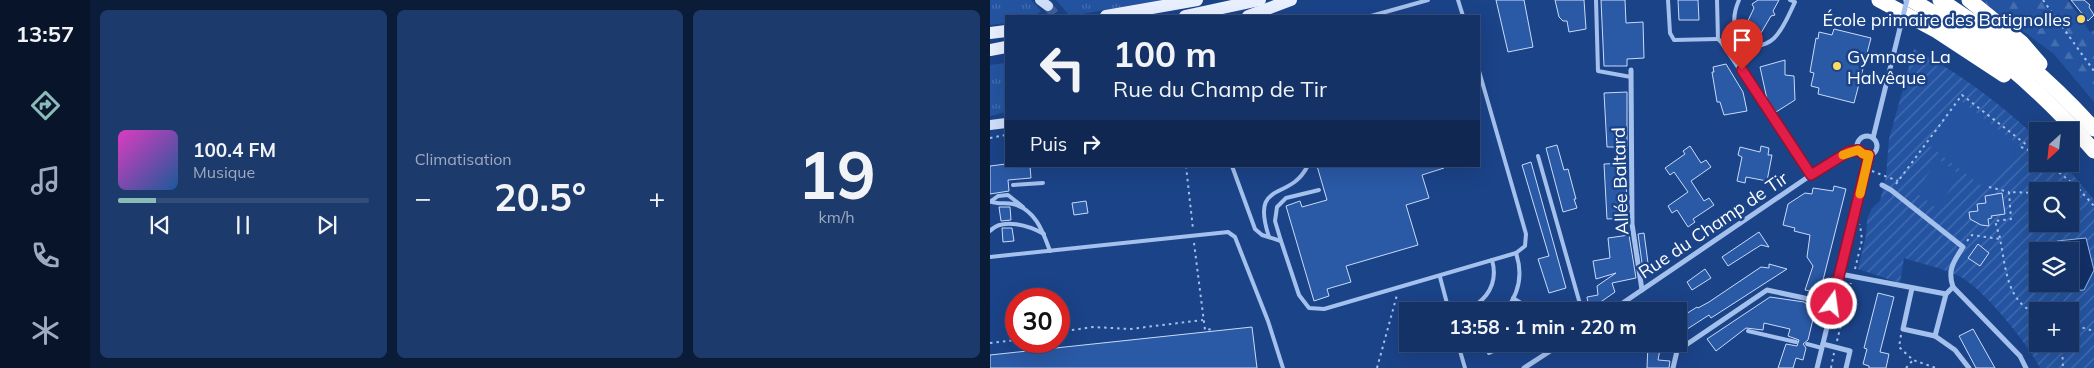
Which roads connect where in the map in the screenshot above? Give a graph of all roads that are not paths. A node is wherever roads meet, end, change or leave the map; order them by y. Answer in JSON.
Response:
{"nodes":[{"id":1,"x":1197,"y":0,"type":"edge"},
{"id":2,"x":1260,"y":0,"type":"edge"},
{"id":3,"x":1291,"y":0,"type":"edge"},
{"id":4,"x":1428,"y":0,"type":"edge"},
{"id":5,"x":1458,"y":0,"type":"edge"},
{"id":6,"x":1596,"y":0,"type":"edge"},
{"id":7,"x":1668,"y":0,"type":"edge"},
{"id":8,"x":1717,"y":0,"type":"edge"},
{"id":9,"x":1740,"y":0,"type":"edge"},
{"id":10,"x":1790,"y":0,"type":"edge"},
{"id":11,"x":1879,"y":0,"type":"edge"},
{"id":12,"x":1909,"y":0,"type":"edge"},
{"id":13,"x":1940,"y":0,"type":"edge"},
{"id":14,"x":1969,"y":0,"type":"edge"},
{"id":15,"x":1112,"y":15,"type":"edge"},
{"id":16,"x":1190,"y":15,"type":"edge"},
{"id":17,"x":1251,"y":15,"type":"edge"},
{"id":18,"x":1375,"y":15,"type":"edge"},
{"id":19,"x":1463,"y":15,"type":"edge"},
{"id":20,"x":1005,"y":31,"type":"edge"},
{"id":21,"x":990,"y":33,"type":"edge"},
{"id":22,"x":1718,"y":39,"type":"junction"},
{"id":23,"x":1745,"y":43,"type":"junction"},
{"id":24,"x":1723,"y":44,"type":"joint"},
{"id":25,"x":1005,"y":47,"type":"edge"},
{"id":26,"x":990,"y":50,"type":"edge"},
{"id":27,"x":1731,"y":54,"type":"junction"},
{"id":28,"x":1480,"y":74,"type":"edge"},
{"id":29,"x":1631,"y":74,"type":"joint"},
{"id":30,"x":2045,"y":78,"type":"junction"},
{"id":31,"x":2029,"y":84,"type":"junction"},
{"id":32,"x":1005,"y":123,"type":"edge"},
{"id":33,"x":990,"y":125,"type":"edge"},
{"id":34,"x":2094,"y":129,"type":"edge"},
{"id":35,"x":1873,"y":138,"type":"junction"},
{"id":36,"x":1858,"y":150,"type":"junction"},
{"id":37,"x":2094,"y":151,"type":"edge"},
{"id":38,"x":1869,"y":155,"type":"junction"},
{"id":39,"x":1538,"y":156,"type":"dead end"},
{"id":40,"x":1232,"y":167,"type":"edge"},
{"id":41,"x":1307,"y":167,"type":"edge"},
{"id":42,"x":1811,"y":175,"type":"junction"},
{"id":43,"x":1043,"y":183,"type":"dead end"},
{"id":44,"x":1882,"y":184,"type":"dead end"},
{"id":45,"x":1013,"y":185,"type":"dead end"},
{"id":46,"x":1319,"y":190,"type":"dead end"},
{"id":47,"x":990,"y":202,"type":"edge"},
{"id":48,"x":1026,"y":210,"type":"junction"},
{"id":49,"x":990,"y":231,"type":"edge"},
{"id":50,"x":1044,"y":234,"type":"junction"},
{"id":51,"x":1269,"y":237,"type":"junction"},
{"id":52,"x":1281,"y":240,"type":"junction"},
{"id":53,"x":1050,"y":251,"type":"junction"},
{"id":54,"x":1516,"y":253,"type":"junction"},
{"id":55,"x":990,"y":257,"type":"edge"},
{"id":56,"x":1492,"y":260,"type":"junction"},
{"id":57,"x":1840,"y":274,"type":"junction"},
{"id":58,"x":1440,"y":277,"type":"junction"},
{"id":59,"x":1953,"y":287,"type":"junction"},
{"id":60,"x":1912,"y":288,"type":"junction"},
{"id":61,"x":1642,"y":290,"type":"junction"},
{"id":62,"x":1946,"y":294,"type":"junction"},
{"id":63,"x":1513,"y":298,"type":"junction"},
{"id":64,"x":1447,"y":302,"type":"edge"},
{"id":65,"x":1479,"y":302,"type":"edge"},
{"id":66,"x":1511,"y":302,"type":"edge"},
{"id":67,"x":1519,"y":302,"type":"edge"},
{"id":68,"x":1579,"y":302,"type":"edge"},
{"id":69,"x":1624,"y":302,"type":"edge"},
{"id":70,"x":1832,"y":304,"type":"junction"},
{"id":71,"x":1748,"y":331,"type":"dead end"},
{"id":72,"x":1935,"y":336,"type":"junction"},
{"id":73,"x":1796,"y":342,"type":"dead end"},
{"id":74,"x":1807,"y":344,"type":"dead end"},
{"id":75,"x":1822,"y":346,"type":"junction"},
{"id":76,"x":1460,"y":352,"type":"edge"},
{"id":77,"x":1549,"y":352,"type":"edge"},
{"id":78,"x":1283,"y":368,"type":"edge"},
{"id":79,"x":1465,"y":368,"type":"edge"},
{"id":80,"x":1524,"y":368,"type":"edge"},
{"id":81,"x":1673,"y":368,"type":"edge"},
{"id":82,"x":1817,"y":368,"type":"edge"},
{"id":83,"x":1846,"y":368,"type":"edge"},
{"id":84,"x":1969,"y":368,"type":"edge"},
{"id":85,"x":2026,"y":368,"type":"edge"}],
"edges":[{"from":1,"to":15,"type":"main road"},
{"from":2,"to":16,"type":"main road"},
{"from":3,"to":17,"type":"main road"},
{"from":4,"to":18,"type":"lane"},
{"from":5,"to":19,"type":"lane"},
{"from":6,"to":29,"type":"lane"},
{"from":7,"to":22,"type":"lane"},
{"from":8,"to":22,"type":"lane"},
{"from":9,"to":23,"type":"lane"},
{"from":10,"to":23,"type":"lane"},
{"from":11,"to":31,"type":"highway"},
{"from":12,"to":31,"type":"highway"},
{"from":12,"to":35,"type":"street","bridge":true},
{"from":13,"to":30,"type":"highway"},
{"from":14,"to":30,"type":"highway"},
{"from":20,"to":21,"type":"main road"},
{"from":22,"to":24,"type":"lane"},
{"from":23,"to":27,"type":"lane"},
{"from":24,"to":27,"type":"street"},
{"from":25,"to":26,"type":"main road"},
{"from":27,"to":42,"type":"street"},
{"from":28,"to":54,"type":"lane"},
{"from":29,"to":61,"type":"street","name":"Allée Baltard"},
{"from":30,"to":34,"type":"highway"},
{"from":31,"to":37,"type":"highway"},
{"from":32,"to":33,"type":"main road"},
{"from":35,"to":36,"type":"street"},
{"from":35,"to":38,"type":"street"},
{"from":36,"to":38,"type":"street"},
{"from":36,"to":42,"type":"street","name":"Rue du Champ de Tir"},
{"from":38,"to":57,"type":"street"},
{"from":39,"to":68,"type":"lane"},
{"from":40,"to":51,"type":"lane"},
{"from":41,"to":51,"type":"lane"},
{"from":42,"to":61,"type":"street","name":"Rue du Champ de Tir"},
{"from":43,"to":45,"type":"lane"},
{"from":44,"to":59,"type":"street"},
{"from":46,"to":52,"type":"lane"},
{"from":47,"to":48,"type":"lane"},
{"from":47,"to":48,"type":"lane"},
{"from":48,"to":50,"type":"lane"},
{"from":49,"to":50,"type":"lane"},
{"from":50,"to":53,"type":"lane"},
{"from":51,"to":52,"type":"lane"},
{"from":52,"to":58,"type":"lane"},
{"from":53,"to":55,"type":"lane"},
{"from":53,"to":78,"type":"lane"},
{"from":54,"to":56,"type":"lane"},
{"from":54,"to":63,"type":"lane"},
{"from":56,"to":58,"type":"lane"},
{"from":56,"to":65,"type":"lane"},
{"from":57,"to":60,"type":"street"},
{"from":57,"to":70,"type":"street"},
{"from":58,"to":64,"type":"lane"},
{"from":59,"to":62,"type":"street"},
{"from":59,"to":85,"type":"street"},
{"from":60,"to":62,"type":"street"},
{"from":60,"to":72,"type":"street"},
{"from":61,"to":69,"type":"street","name":"Rue du Champ de Tir"},
{"from":62,"to":72,"type":"street"},
{"from":63,"to":66,"type":"lane"},
{"from":63,"to":67,"type":"lane"},
{"from":70,"to":75,"type":"street"},
{"from":70,"to":81,"type":"street"},
{"from":71,"to":73,"type":"lane"},
{"from":72,"to":84,"type":"street"},
{"from":74,"to":75,"type":"lane"},
{"from":75,"to":82,"type":"street"},
{"from":75,"to":83,"type":"street"},
{"from":76,"to":79,"type":"lane"},
{"from":77,"to":80,"type":"street"}]}
